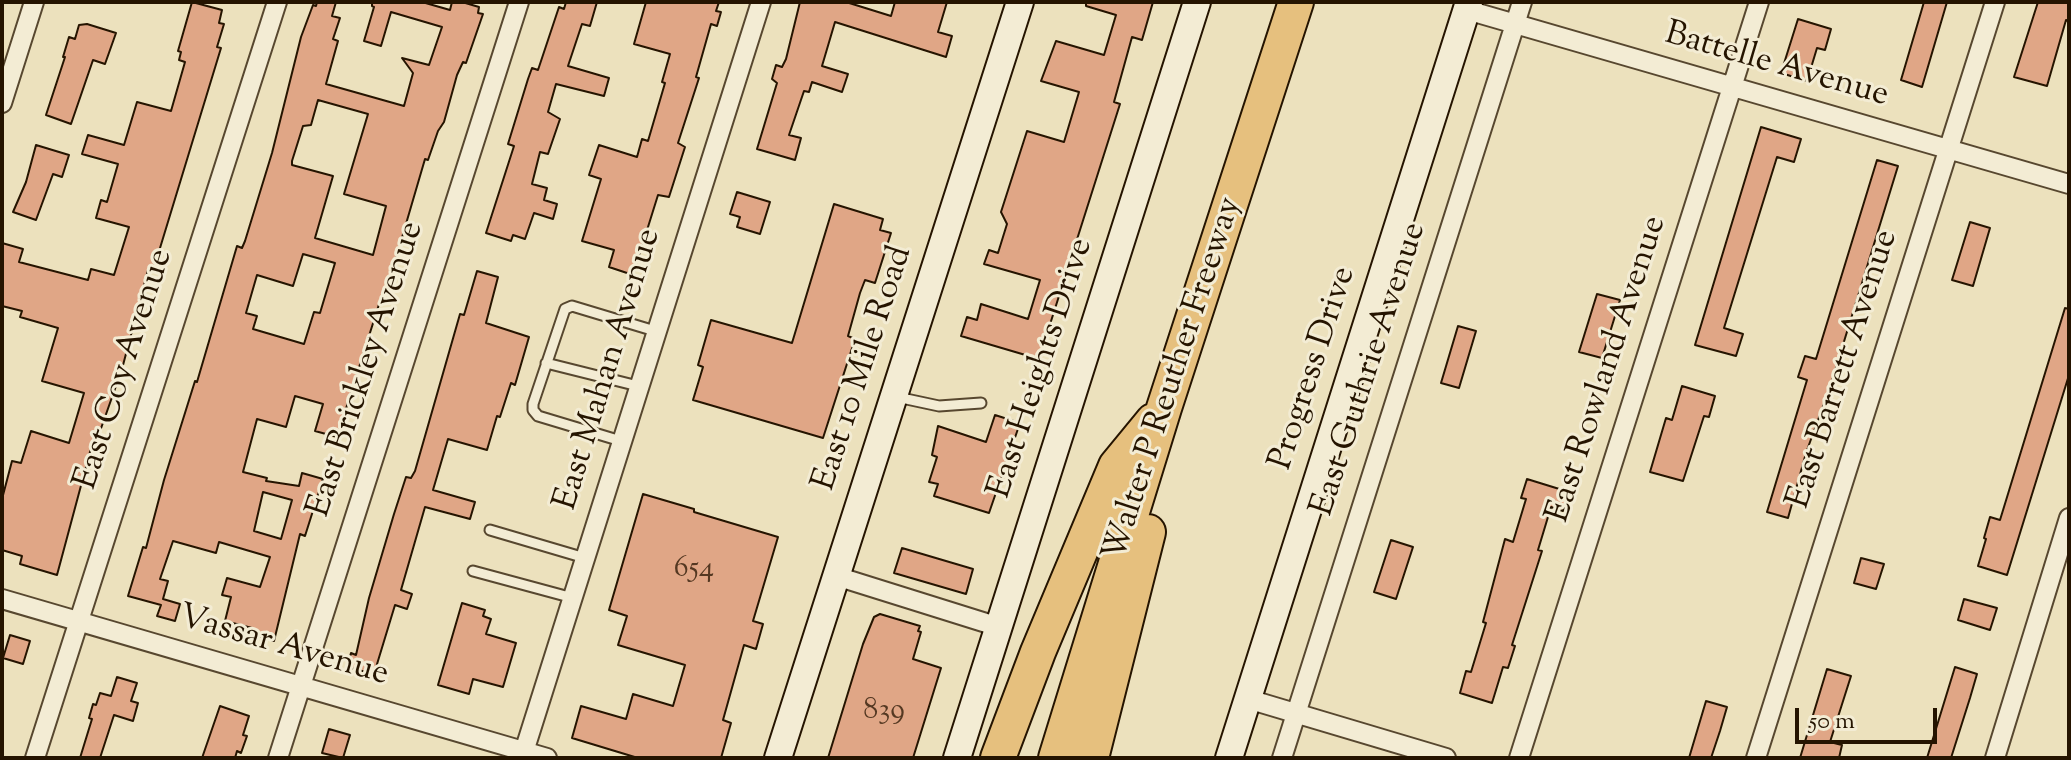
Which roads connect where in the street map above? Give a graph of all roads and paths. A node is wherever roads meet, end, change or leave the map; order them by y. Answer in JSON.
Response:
{"nodes":[{"id":1,"x":34,"y":2,"type":"edge"},
{"id":2,"x":277,"y":2,"type":"edge"},
{"id":3,"x":519,"y":2,"type":"edge"},
{"id":4,"x":761,"y":2,"type":"edge"},
{"id":5,"x":1020,"y":2,"type":"edge"},
{"id":6,"x":1197,"y":2,"type":"edge"},
{"id":7,"x":1296,"y":2,"type":"edge"},
{"id":8,"x":1522,"y":2,"type":"edge"},
{"id":9,"x":1759,"y":2,"type":"edge"},
{"id":10,"x":1995,"y":2,"type":"edge"},
{"id":11,"x":1468,"y":6,"type":"edge"},
{"id":12,"x":1514,"y":25,"type":"junction"},
{"id":13,"x":1732,"y":88,"type":"junction"},
{"id":14,"x":2,"y":103,"type":"edge"},
{"id":15,"x":1948,"y":150,"type":"junction"},
{"id":16,"x":2069,"y":184,"type":"edge"},
{"id":17,"x":1229,"y":214,"type":"junction"},
{"id":18,"x":655,"y":331,"type":"junction"},
{"id":19,"x":546,"y":363,"type":"junction"},
{"id":20,"x":638,"y":386,"type":"junction"},
{"id":21,"x":894,"y":396,"type":"junction"},
{"id":22,"x":981,"y":403,"type":"dead end"},
{"id":23,"x":1164,"y":408,"type":"junction"},
{"id":24,"x":621,"y":441,"type":"junction"},
{"id":25,"x":2069,"y":518,"type":"edge"},
{"id":26,"x":490,"y":530,"type":"dead end"},
{"id":27,"x":585,"y":558,"type":"junction"},
{"id":28,"x":473,"y":571,"type":"dead end"},
{"id":29,"x":836,"y":576,"type":"junction"},
{"id":30,"x":573,"y":598,"type":"junction"},
{"id":31,"x":2,"y":599,"type":"edge"},
{"id":32,"x":79,"y":622,"type":"junction"},
{"id":33,"x":999,"y":627,"type":"junction"},
{"id":34,"x":301,"y":687,"type":"junction"},
{"id":35,"x":1248,"y":699,"type":"junction"},
{"id":36,"x":1296,"y":714,"type":"junction"},
{"id":37,"x":523,"y":755,"type":"edge"},
{"id":38,"x":35,"y":758,"type":"edge"},
{"id":39,"x":278,"y":758,"type":"edge"},
{"id":40,"x":547,"y":758,"type":"edge"},
{"id":41,"x":778,"y":758,"type":"edge"},
{"id":42,"x":957,"y":758,"type":"edge"},
{"id":43,"x":998,"y":758,"type":"edge"},
{"id":44,"x":1056,"y":758,"type":"edge"},
{"id":45,"x":1091,"y":758,"type":"edge"},
{"id":46,"x":1229,"y":758,"type":"edge"},
{"id":47,"x":1282,"y":758,"type":"edge"},
{"id":48,"x":1446,"y":758,"type":"edge"},
{"id":49,"x":1519,"y":758,"type":"edge"},
{"id":50,"x":1756,"y":758,"type":"edge"},
{"id":51,"x":1995,"y":758,"type":"edge"}],
"edges":[{"from":1,"to":14,"type":"street"},
{"from":2,"to":32,"type":"street","name":"East Coy Avenue"},
{"from":3,"to":34,"type":"street","name":"East Brickley Avenue"},
{"from":4,"to":18,"type":"street","name":"East Mahan Avenue"},
{"from":5,"to":21,"type":"main road","name":"East 10 Mile Road"},
{"from":6,"to":33,"type":"main road","name":"East Heights Drive"},
{"from":7,"to":17,"type":"highway","name":"Walter P Reuther Freeway"},
{"from":8,"to":12,"type":"street","name":"East Guthrie Avenue"},
{"from":9,"to":13,"type":"street","name":"East Rowland Avenue"},
{"from":10,"to":15,"type":"street","name":"East Barrett Avenue"},
{"from":11,"to":12,"type":"street","name":"Battelle Avenue"},
{"from":11,"to":35,"type":"main road","name":"Progress Drive"},
{"from":12,"to":13,"type":"street","name":"Battelle Avenue"},
{"from":12,"to":36,"type":"street","name":"East Guthrie Avenue"},
{"from":13,"to":15,"type":"street","name":"Battelle Avenue"},
{"from":13,"to":49,"type":"street","name":"East Rowland Avenue"},
{"from":15,"to":16,"type":"street","name":"Battelle Avenue"},
{"from":15,"to":50,"type":"street","name":"East Barrett Avenue"},
{"from":17,"to":23,"type":"highway","name":"Walter P Reuther Freeway"},
{"from":17,"to":45,"type":"highway"},
{"from":18,"to":19,"type":"lane"},
{"from":18,"to":20,"type":"street","name":"East Mahan Avenue"},
{"from":19,"to":20,"type":"lane"},
{"from":19,"to":24,"type":"lane"},
{"from":20,"to":24,"type":"street","name":"East Mahan Avenue"},
{"from":21,"to":22,"type":"lane"},
{"from":21,"to":29,"type":"main road","name":"East 10 Mile Road"},
{"from":23,"to":43,"type":"highway"},
{"from":23,"to":44,"type":"highway","name":"Walter P Reuther Freeway"},
{"from":24,"to":27,"type":"street","name":"East Mahan Avenue"},
{"from":25,"to":51,"type":"street"},
{"from":26,"to":27,"type":"lane"},
{"from":27,"to":30,"type":"street","name":"East Mahan Avenue"},
{"from":28,"to":30,"type":"lane"},
{"from":29,"to":33,"type":"street"},
{"from":29,"to":41,"type":"main road","name":"East 10 Mile Road"},
{"from":30,"to":37,"type":"street","name":"East Mahan Avenue"},
{"from":31,"to":32,"type":"street","name":"Vassar Avenue"},
{"from":32,"to":34,"type":"street","name":"Vassar Avenue"},
{"from":32,"to":38,"type":"street","name":"East Coy Avenue"},
{"from":33,"to":42,"type":"main road","name":"East Heights Drive"},
{"from":34,"to":37,"type":"street","name":"Vassar Avenue"},
{"from":34,"to":39,"type":"street","name":"East Brickley Avenue"},
{"from":35,"to":36,"type":"street"},
{"from":35,"to":46,"type":"main road","name":"Progress Drive"},
{"from":36,"to":47,"type":"street","name":"East Guthrie Avenue"},
{"from":36,"to":48,"type":"street"},
{"from":37,"to":40,"type":"street","name":"Vassar Avenue"}]}
